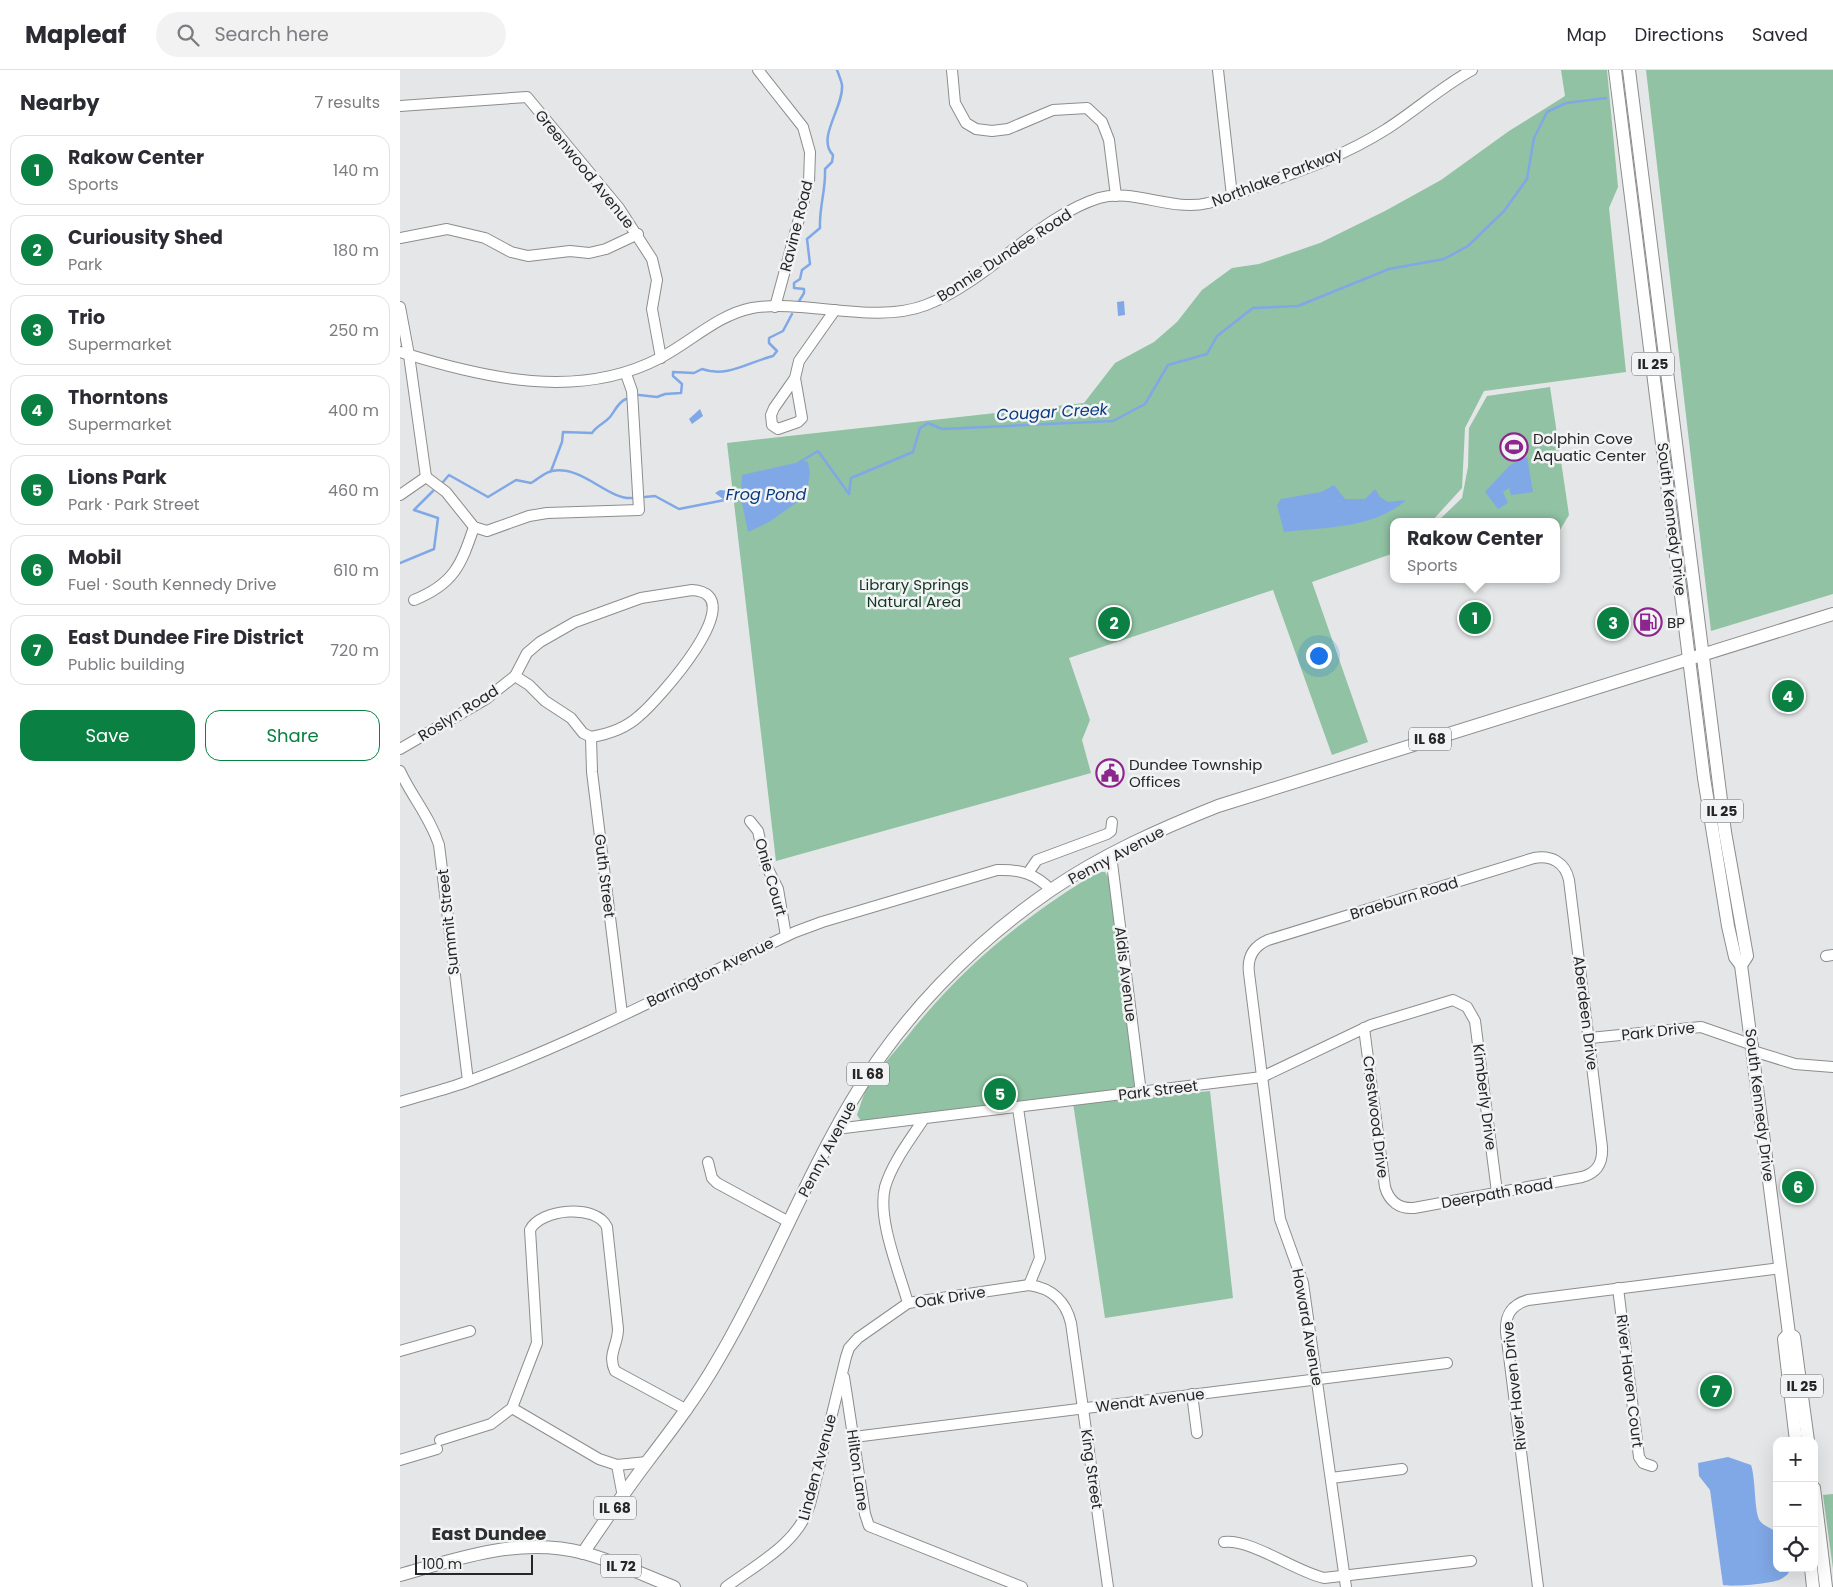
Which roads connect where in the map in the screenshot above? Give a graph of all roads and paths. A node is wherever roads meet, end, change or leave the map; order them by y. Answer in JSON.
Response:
{"nodes":[{"id":1,"x":758,"y":70,"type":"edge"},
{"id":2,"x":952,"y":70,"type":"edge"},
{"id":3,"x":1218,"y":70,"type":"edge"},
{"id":4,"x":1472,"y":70,"type":"edge"},
{"id":5,"x":1615,"y":70,"type":"edge"},
{"id":6,"x":1630,"y":70,"type":"edge"},
{"id":7,"x":400,"y":106,"type":"edge"},
{"id":8,"x":1116,"y":196,"type":"junction"},
{"id":9,"x":1232,"y":196,"type":"junction"},
{"id":10,"x":1178,"y":205,"type":"joint"},
{"id":11,"x":638,"y":234,"type":"junction"},
{"id":12,"x":400,"y":238,"type":"edge"},
{"id":13,"x":400,"y":307,"type":"edge"},
{"id":14,"x":775,"y":307,"type":"junction"},
{"id":15,"x":835,"y":310,"type":"junction"},
{"id":16,"x":405,"y":354,"type":"edge"},
{"id":17,"x":661,"y":358,"type":"junction"},
{"id":18,"x":626,"y":374,"type":"junction"},
{"id":19,"x":795,"y":378,"type":"junction"},
{"id":20,"x":426,"y":477,"type":"junction"},
{"id":21,"x":400,"y":496,"type":"edge"},
{"id":22,"x":474,"y":527,"type":"junction"},
{"id":23,"x":414,"y":600,"type":"dead end"},
{"id":24,"x":1833,"y":614,"type":"edge"},
{"id":25,"x":1704,"y":654,"type":"junction"},
{"id":26,"x":1690,"y":659,"type":"junction"},
{"id":27,"x":515,"y":676,"type":"junction"},
{"id":28,"x":591,"y":737,"type":"junction"},
{"id":29,"x":400,"y":749,"type":"edge"},
{"id":30,"x":400,"y":771,"type":"edge"},
{"id":31,"x":750,"y":821,"type":"dead end"},
{"id":32,"x":1112,"y":822,"type":"dead end"},
{"id":33,"x":1111,"y":855,"type":"junction"},
{"id":34,"x":1557,"y":861,"type":"joint"},
{"id":35,"x":1028,"y":873,"type":"junction"},
{"id":36,"x":1051,"y":890,"type":"junction"},
{"id":37,"x":786,"y":936,"type":"junction"},
{"id":38,"x":1253,"y":951,"type":"joint"},
{"id":39,"x":1741,"y":965,"type":"junction"},
{"id":40,"x":1465,"y":1005,"type":"joint"},
{"id":41,"x":622,"y":1014,"type":"junction"},
{"id":42,"x":1364,"y":1028,"type":"junction"},
{"id":43,"x":1590,"y":1038,"type":"junction"},
{"id":44,"x":1753,"y":1048,"type":"junction"},
{"id":45,"x":1833,"y":1067,"type":"edge"},
{"id":46,"x":1262,"y":1078,"type":"junction"},
{"id":47,"x":468,"y":1081,"type":"junction"},
{"id":48,"x":1141,"y":1093,"type":"junction"},
{"id":49,"x":400,"y":1102,"type":"edge"},
{"id":50,"x":1018,"y":1108,"type":"junction"},
{"id":51,"x":923,"y":1120,"type":"junction"},
{"id":52,"x":836,"y":1129,"type":"junction"},
{"id":53,"x":708,"y":1162,"type":"dead end"},
{"id":54,"x":1597,"y":1169,"type":"joint"},
{"id":55,"x":1497,"y":1192,"type":"junction"},
{"id":56,"x":1395,"y":1203,"type":"joint"},
{"id":57,"x":789,"y":1222,"type":"junction"},
{"id":58,"x":1781,"y":1268,"type":"junction"},
{"id":59,"x":1029,"y":1285,"type":"junction"},
{"id":60,"x":1618,"y":1288,"type":"junction"},
{"id":61,"x":908,"y":1303,"type":"junction"},
{"id":62,"x":470,"y":1331,"type":"dead end"},
{"id":63,"x":1789,"y":1334,"type":"junction"},
{"id":64,"x":400,"y":1351,"type":"edge"},
{"id":65,"x":1447,"y":1363,"type":"dead end"},
{"id":66,"x":843,"y":1371,"type":"junction"},
{"id":67,"x":1317,"y":1379,"type":"junction"},
{"id":68,"x":1192,"y":1394,"type":"junction"},
{"id":69,"x":512,"y":1408,"type":"junction"},
{"id":70,"x":1083,"y":1408,"type":"junction"},
{"id":71,"x":687,"y":1410,"type":"junction"},
{"id":72,"x":1197,"y":1433,"type":"dead end"},
{"id":73,"x":854,"y":1437,"type":"junction"},
{"id":74,"x":1796,"y":1437,"type":"edge"},
{"id":75,"x":1807,"y":1437,"type":"edge"},
{"id":76,"x":400,"y":1460,"type":"edge"},
{"id":77,"x":647,"y":1462,"type":"junction"},
{"id":78,"x":617,"y":1465,"type":"junction"},
{"id":79,"x":1652,"y":1466,"type":"dead end"},
{"id":80,"x":1402,"y":1469,"type":"dead end"},
{"id":81,"x":1332,"y":1478,"type":"junction"},
{"id":82,"x":623,"y":1497,"type":"junction"},
{"id":83,"x":1818,"y":1521,"type":"edge"},
{"id":84,"x":1224,"y":1542,"type":"dead end"},
{"id":85,"x":583,"y":1553,"type":"junction"},
{"id":86,"x":1471,"y":1561,"type":"dead end"},
{"id":87,"x":1811,"y":1572,"type":"edge"},
{"id":88,"x":400,"y":1575,"type":"edge"},
{"id":89,"x":1345,"y":1582,"type":"edge"},
{"id":90,"x":674,"y":1587,"type":"edge"},
{"id":91,"x":726,"y":1587,"type":"edge"},
{"id":92,"x":1022,"y":1587,"type":"edge"},
{"id":93,"x":1108,"y":1587,"type":"edge"},
{"id":94,"x":1538,"y":1587,"type":"edge"},
{"id":95,"x":1813,"y":1587,"type":"edge"},
{"id":96,"x":1826,"y":1587,"type":"edge"}],
"edges":[{"from":1,"to":14,"type":"street","name":"Ravine Road"},
{"from":2,"to":8,"type":"street"},
{"from":3,"to":9,"type":"street"},
{"from":4,"to":9,"type":"street","name":"Northlake Parkway"},
{"from":5,"to":26,"type":"main road","name":"South Kennedy Drive","number":"IL 25"},
{"from":6,"to":25,"type":"main road","name":"South Kennedy Drive","number":"IL 25"},
{"from":7,"to":11,"type":"street","name":"Greenwood Avenue"},
{"from":8,"to":10,"type":"street","name":"Bonnie Dundee Road"},
{"from":8,"to":15,"type":"street","name":"Bonnie Dundee Road"},
{"from":9,"to":10,"type":"street","name":"Northlake Parkway"},
{"from":11,"to":12,"type":"street"},
{"from":11,"to":17,"type":"street","name":"Greenwood Avenue"},
{"from":13,"to":16,"type":"street"},
{"from":14,"to":15,"type":"street","name":"Bonnie Dundee Road"},
{"from":14,"to":17,"type":"street","name":"Bonnie Dundee Road"},
{"from":15,"to":19,"type":"street"},
{"from":16,"to":18,"type":"street","name":"Bonnie Dundee Road"},
{"from":16,"to":20,"type":"street"},
{"from":17,"to":18,"type":"street","name":"Bonnie Dundee Road"},
{"from":18,"to":22,"type":"street"},
{"from":19,"to":19,"type":"street"},
{"from":20,"to":21,"type":"street"},
{"from":20,"to":22,"type":"street"},
{"from":22,"to":23,"type":"street"},
{"from":24,"to":25,"type":"main road","number":"IL 68"},
{"from":25,"to":26,"type":"main road","number":"IL 68"},
{"from":25,"to":39,"type":"main road","name":"South Kennedy Drive","number":"IL 25"},
{"from":26,"to":33,"type":"main road","name":"Penny Avenue","number":"IL 68"},
{"from":26,"to":39,"type":"main road","name":"South Kennedy Drive","number":"IL 25"},
{"from":27,"to":28,"type":"street"},
{"from":27,"to":28,"type":"street","name":"Roslyn Road"},
{"from":27,"to":29,"type":"street","name":"Roslyn Road"},
{"from":28,"to":41,"type":"street","name":"Guth Street"},
{"from":30,"to":47,"type":"street","name":"Summit Street"},
{"from":31,"to":37,"type":"street","name":"Onie Court"},
{"from":32,"to":35,"type":"street"},
{"from":33,"to":36,"type":"main road","name":"Penny Avenue","number":"IL 68"},
{"from":33,"to":48,"type":"street","name":"Aldis Avenue"},
{"from":34,"to":38,"type":"street","name":"Braeburn Road"},
{"from":34,"to":43,"type":"street","name":"Aberdeen Drive"},
{"from":35,"to":36,"type":"street"},
{"from":35,"to":37,"type":"street","name":"Barrington Avenue"},
{"from":36,"to":52,"type":"main road","name":"Penny Avenue","number":"IL 68"},
{"from":37,"to":41,"type":"street","name":"Barrington Avenue"},
{"from":38,"to":46,"type":"street","name":"Howard Avenue"},
{"from":39,"to":44,"type":"main road","name":"South Kennedy Drive","number":"IL 25"},
{"from":40,"to":42,"type":"street","name":"Park Street"},
{"from":40,"to":55,"type":"street","name":"Kimberly Drive"},
{"from":41,"to":47,"type":"street","name":"Barrington Avenue"},
{"from":42,"to":46,"type":"street","name":"Park Street"},
{"from":42,"to":56,"type":"street","name":"Crestwood Drive"},
{"from":43,"to":44,"type":"street","name":"Park Drive"},
{"from":43,"to":54,"type":"street","name":"Aberdeen Drive"},
{"from":44,"to":45,"type":"street","name":"Park Drive"},
{"from":44,"to":58,"type":"main road","name":"South Kennedy Drive","number":"IL 25"},
{"from":46,"to":48,"type":"street","name":"Park Street"},
{"from":46,"to":67,"type":"street","name":"Howard Avenue"},
{"from":47,"to":49,"type":"street","name":"Barrington Avenue"},
{"from":48,"to":50,"type":"street","name":"Park Street"},
{"from":50,"to":51,"type":"street","name":"Park Street"},
{"from":50,"to":59,"type":"street"},
{"from":51,"to":52,"type":"street","name":"Park Street"},
{"from":51,"to":61,"type":"street"},
{"from":52,"to":57,"type":"main road","name":"Penny Avenue","number":"IL 68"},
{"from":53,"to":57,"type":"street"},
{"from":54,"to":55,"type":"street","name":"Deerpath Road"},
{"from":55,"to":56,"type":"street","name":"Deerpath Road"},
{"from":57,"to":71,"type":"main road","name":"Penny Avenue","number":"IL 68"},
{"from":58,"to":60,"type":"street","name":"River Haven Drive"},
{"from":58,"to":63,"type":"main road","name":"South Kennedy Drive","number":"IL 25"},
{"from":59,"to":61,"type":"street","name":"Oak Drive"},
{"from":59,"to":70,"type":"street","name":"King Street"},
{"from":60,"to":79,"type":"street","name":"River Haven Court"},
{"from":60,"to":94,"type":"street","name":"River Haven Drive"},
{"from":61,"to":66,"type":"street","name":"Oak Drive"},
{"from":62,"to":64,"type":"street"},
{"from":63,"to":74,"type":"main road","name":"South Kennedy Drive","number":"IL 25"},
{"from":63,"to":75,"type":"main road","name":"South Kennedy Drive","number":"IL 25"},
{"from":65,"to":67,"type":"street","name":"Wendt Avenue"},
{"from":66,"to":73,"type":"street","name":"Hilton Lane"},
{"from":66,"to":91,"type":"street","name":"Linden Avenue"},
{"from":67,"to":68,"type":"street","name":"Wendt Avenue"},
{"from":67,"to":81,"type":"street","name":"Howard Avenue"},
{"from":68,"to":70,"type":"street","name":"Wendt Avenue"},
{"from":68,"to":72,"type":"street"},
{"from":69,"to":71,"type":"street"},
{"from":69,"to":76,"type":"street"},
{"from":69,"to":78,"type":"street"},
{"from":70,"to":73,"type":"street","name":"Wendt Avenue"},
{"from":70,"to":93,"type":"street","name":"King Street"},
{"from":71,"to":77,"type":"main road","name":"Penny Avenue","number":"IL 68"},
{"from":73,"to":92,"type":"street","name":"Hilton Lane"},
{"from":77,"to":78,"type":"street"},
{"from":77,"to":82,"type":"main road","name":"Penny Avenue","number":"IL 68"},
{"from":78,"to":82,"type":"street"},
{"from":80,"to":81,"type":"street"},
{"from":81,"to":89,"type":"street","name":"Howard Avenue"},
{"from":82,"to":85,"type":"main road","name":"Penny Avenue","number":"IL 68"},
{"from":83,"to":96,"type":"main road"},
{"from":84,"to":89,"type":"street"},
{"from":85,"to":88,"type":"main road","number":"IL 72"},
{"from":85,"to":90,"type":"main road","number":"IL 72"},
{"from":86,"to":89,"type":"street"},
{"from":87,"to":95,"type":"main road"}]}
